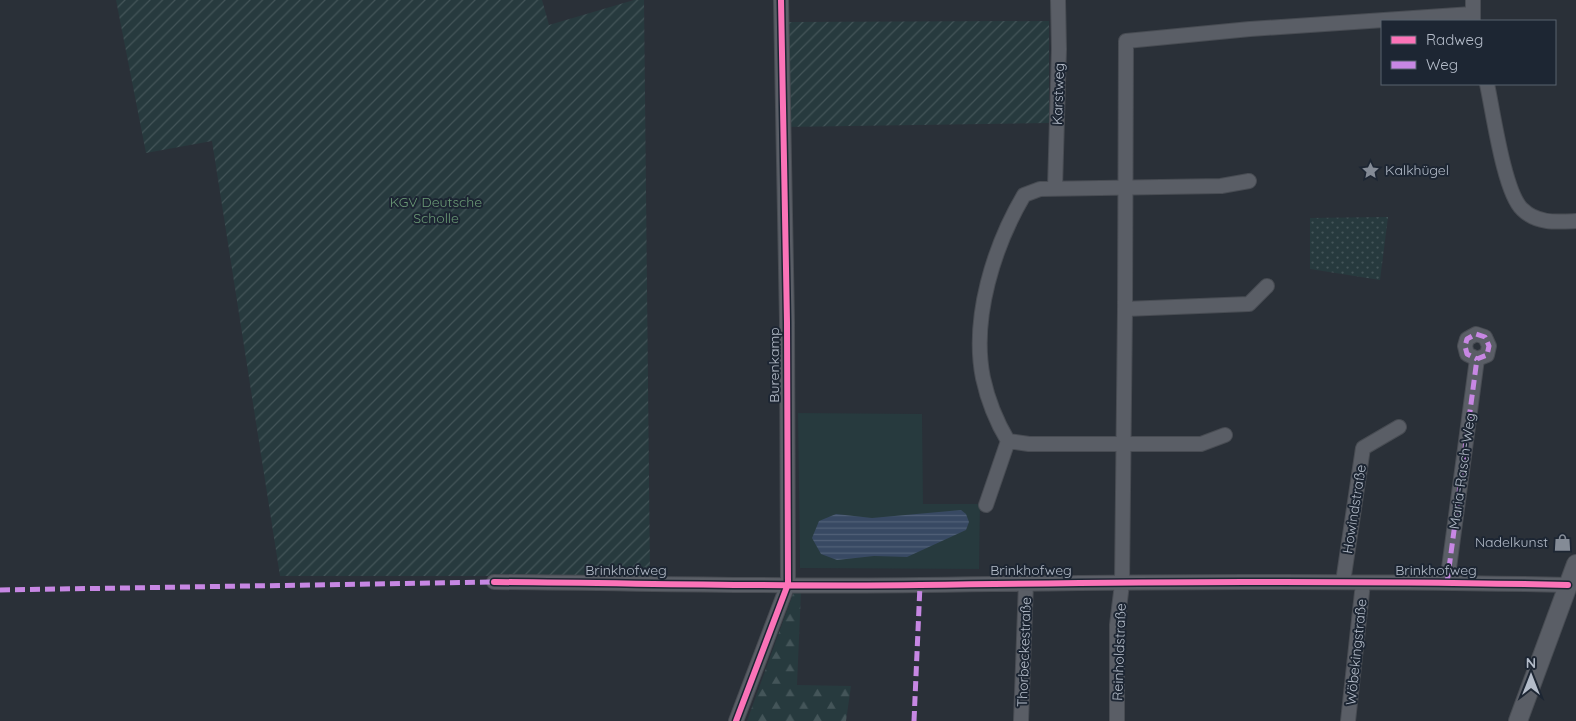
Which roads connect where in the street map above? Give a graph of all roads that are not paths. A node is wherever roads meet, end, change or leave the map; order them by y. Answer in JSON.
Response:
{"nodes":[{"id":1,"x":781,"y":0,"type":"edge"},
{"id":2,"x":1058,"y":0,"type":"edge"},
{"id":3,"x":1473,"y":12,"type":"edge"},
{"id":4,"x":1487,"y":85,"type":"edge"},
{"id":5,"x":1249,"y":181,"type":"dead end"},
{"id":6,"x":1124,"y":187,"type":"junction"},
{"id":7,"x":1056,"y":188,"type":"junction"},
{"id":8,"x":1576,"y":221,"type":"edge"},
{"id":9,"x":1267,"y":286,"type":"dead end"},
{"id":10,"x":1125,"y":308,"type":"junction"},
{"id":11,"x":1477,"y":359,"type":"dead end"},
{"id":12,"x":1399,"y":427,"type":"dead end"},
{"id":13,"x":1225,"y":435,"type":"dead end"},
{"id":14,"x":1008,"y":441,"type":"junction"},
{"id":15,"x":1124,"y":444,"type":"junction"},
{"id":16,"x":986,"y":505,"type":"dead end"},
{"id":17,"x":1576,"y":564,"type":"edge"},
{"id":18,"x":494,"y":582,"type":"dead end"},
{"id":19,"x":1343,"y":582,"type":"junction"},
{"id":20,"x":1026,"y":583,"type":"junction"},
{"id":21,"x":1364,"y":583,"type":"junction"},
{"id":22,"x":1447,"y":583,"type":"junction"},
{"id":23,"x":788,"y":584,"type":"junction"},
{"id":24,"x":1122,"y":584,"type":"junction"},
{"id":25,"x":1568,"y":585,"type":"junction"},
{"id":26,"x":736,"y":721,"type":"edge"},
{"id":27,"x":1021,"y":721,"type":"edge"},
{"id":28,"x":1117,"y":721,"type":"edge"},
{"id":29,"x":1348,"y":721,"type":"edge"},
{"id":30,"x":1518,"y":721,"type":"edge"}],
"edges":[{"from":1,"to":23,"type":"street","name":"Burenkamp"},
{"from":2,"to":7,"type":"street","name":"Karstweg"},
{"from":3,"to":6,"type":"street","name":"Reinholdstraße"},
{"from":4,"to":8,"type":"street"},
{"from":5,"to":6,"type":"street"},
{"from":6,"to":7,"type":"street"},
{"from":6,"to":10,"type":"street","name":"Reinholdstraße"},
{"from":7,"to":14,"type":"street"},
{"from":9,"to":10,"type":"street"},
{"from":10,"to":15,"type":"street","name":"Reinholdstraße"},
{"from":11,"to":22,"type":"street","name":"Maria-Rasch-Weg"},
{"from":12,"to":19,"type":"street","name":"Howindstraße"},
{"from":13,"to":15,"type":"street"},
{"from":14,"to":15,"type":"street"},
{"from":14,"to":16,"type":"street"},
{"from":15,"to":24,"type":"street","name":"Reinholdstraße"},
{"from":17,"to":25,"type":"street"},
{"from":18,"to":23,"type":"street","name":"Brinkhofweg"},
{"from":19,"to":21,"type":"street","name":"Brinkhofweg"},
{"from":19,"to":24,"type":"street","name":"Brinkhofweg"},
{"from":20,"to":23,"type":"street","name":"Brinkhofweg"},
{"from":20,"to":24,"type":"street","name":"Brinkhofweg"},
{"from":20,"to":27,"type":"street","name":"Thorbeckestraße"},
{"from":21,"to":22,"type":"street","name":"Brinkhofweg"},
{"from":21,"to":29,"type":"street","name":"Wöbekingstraße"},
{"from":22,"to":25,"type":"street","name":"Brinkhofweg"},
{"from":23,"to":26,"type":"street","name":"Burenkamp"},
{"from":24,"to":28,"type":"street","name":"Reinholdstraße"},
{"from":25,"to":30,"type":"street"}]}
